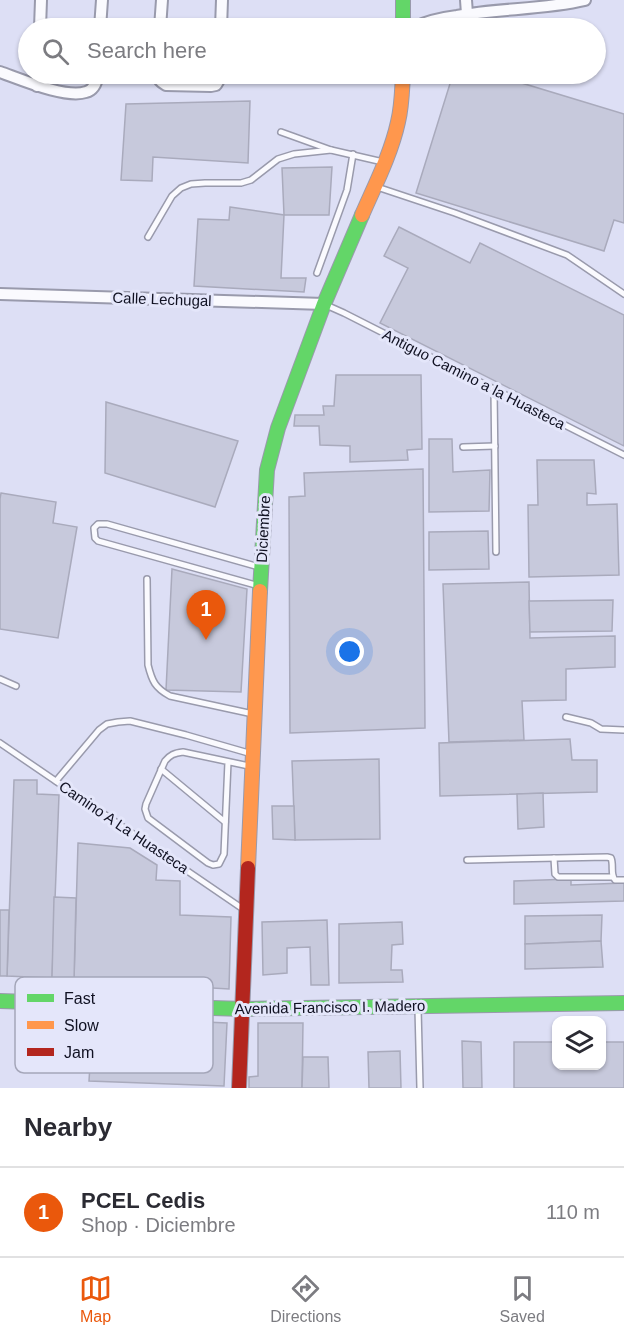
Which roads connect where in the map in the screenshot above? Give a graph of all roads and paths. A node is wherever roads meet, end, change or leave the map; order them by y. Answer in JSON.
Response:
{"nodes":[{"id":1,"x":41,"y":0,"type":"edge"},
{"id":2,"x":102,"y":0,"type":"edge"},
{"id":3,"x":162,"y":0,"type":"edge"},
{"id":4,"x":222,"y":0,"type":"edge"},
{"id":5,"x":403,"y":0,"type":"edge"},
{"id":6,"x":466,"y":0,"type":"edge"},
{"id":7,"x":585,"y":0,"type":"edge"},
{"id":8,"x":568,"y":2,"type":"edge"},
{"id":9,"x":467,"y":14,"type":"junction"},
{"id":10,"x":40,"y":18,"type":"edge"},
{"id":11,"x":101,"y":18,"type":"edge"},
{"id":12,"x":161,"y":18,"type":"edge"},
{"id":13,"x":221,"y":18,"type":"edge"},
{"id":14,"x":403,"y":18,"type":"edge"},
{"id":15,"x":445,"y":18,"type":"edge"},
{"id":16,"x":0,"y":72,"type":"edge"},
{"id":17,"x":18,"y":79,"type":"edge"},
{"id":18,"x":32,"y":84,"type":"edge"},
{"id":19,"x":94,"y":84,"type":"edge"},
{"id":20,"x":164,"y":84,"type":"edge"},
{"id":21,"x":213,"y":84,"type":"edge"},
{"id":22,"x":402,"y":84,"type":"edge"},
{"id":23,"x":37,"y":86,"type":"joint"},
{"id":24,"x":281,"y":132,"type":"dead end"},
{"id":25,"x":331,"y":150,"type":"junction"},
{"id":26,"x":353,"y":154,"type":"junction"},
{"id":27,"x":385,"y":163,"type":"junction"},
{"id":28,"x":375,"y":186,"type":"junction"},
{"id":29,"x":148,"y":237,"type":"dead end"},
{"id":30,"x":317,"y":273,"type":"dead end"},
{"id":31,"x":0,"y":294,"type":"edge"},
{"id":32,"x":624,"y":294,"type":"edge"},
{"id":33,"x":324,"y":304,"type":"junction"},
{"id":34,"x":494,"y":390,"type":"junction"},
{"id":35,"x":495,"y":446,"type":"junction"},
{"id":36,"x":463,"y":447,"type":"dead end"},
{"id":37,"x":624,"y":455,"type":"edge"},
{"id":38,"x":496,"y":552,"type":"dead end"},
{"id":39,"x":261,"y":568,"type":"junction"},
{"id":40,"x":147,"y":579,"type":"dead end"},
{"id":41,"x":260,"y":586,"type":"junction"},
{"id":42,"x":0,"y":679,"type":"edge"},
{"id":43,"x":16,"y":686,"type":"dead end"},
{"id":44,"x":255,"y":714,"type":"junction"},
{"id":45,"x":566,"y":717,"type":"dead end"},
{"id":46,"x":624,"y":730,"type":"edge"},
{"id":47,"x":0,"y":743,"type":"edge"},
{"id":48,"x":253,"y":761,"type":"junction"},
{"id":49,"x":228,"y":762,"type":"junction"},
{"id":50,"x":161,"y":770,"type":"junction"},
{"id":51,"x":56,"y":781,"type":"junction"},
{"id":52,"x":225,"y":822,"type":"junction"},
{"id":53,"x":554,"y":858,"type":"junction"},
{"id":54,"x":467,"y":860,"type":"dead end"},
{"id":55,"x":613,"y":877,"type":"junction"},
{"id":56,"x":624,"y":880,"type":"edge"},
{"id":57,"x":247,"y":912,"type":"junction"},
{"id":58,"x":0,"y":1000,"type":"edge"},
{"id":59,"x":15,"y":1001,"type":"edge"},
{"id":60,"x":624,"y":1003,"type":"edge"},
{"id":61,"x":418,"y":1006,"type":"junction"},
{"id":62,"x":213,"y":1008,"type":"edge"},
{"id":63,"x":243,"y":1009,"type":"junction"},
{"id":64,"x":240,"y":1088,"type":"edge"},
{"id":65,"x":420,"y":1088,"type":"edge"}],
"edges":[{"from":1,"to":10,"type":"street"},
{"from":2,"to":11,"type":"street"},
{"from":3,"to":12,"type":"street"},
{"from":4,"to":13,"type":"street"},
{"from":5,"to":14,"type":"street"},
{"from":6,"to":9,"type":"street"},
{"from":7,"to":8,"type":"street"},
{"from":8,"to":9,"type":"street"},
{"from":9,"to":15,"type":"street"},
{"from":16,"to":17,"type":"street"},
{"from":18,"to":23,"type":"street"},
{"from":19,"to":23,"type":"street"},
{"from":20,"to":21,"type":"street"},
{"from":22,"to":27,"type":"street","name":"Diciembre"},
{"from":24,"to":25,"type":"lane"},
{"from":25,"to":26,"type":"lane"},
{"from":25,"to":29,"type":"lane"},
{"from":26,"to":27,"type":"lane"},
{"from":26,"to":30,"type":"lane"},
{"from":27,"to":28,"type":"street","name":"Diciembre"},
{"from":28,"to":32,"type":"lane"},
{"from":28,"to":33,"type":"street","name":"Diciembre"},
{"from":31,"to":33,"type":"street","name":"Calle Lechugal"},
{"from":33,"to":34,"type":"lane","name":"Antiguo Camino a la Huasteca"},
{"from":33,"to":39,"type":"street","name":"Diciembre"},
{"from":34,"to":35,"type":"lane"},
{"from":34,"to":37,"type":"lane","name":"Antiguo Camino a la Huasteca"},
{"from":35,"to":36,"type":"lane"},
{"from":35,"to":38,"type":"lane"},
{"from":39,"to":41,"type":"street","name":"Diciembre"},
{"from":39,"to":41,"type":"lane"},
{"from":40,"to":44,"type":"lane"},
{"from":41,"to":44,"type":"street","name":"Diciembre"},
{"from":42,"to":43,"type":"lane"},
{"from":44,"to":48,"type":"street","name":"Diciembre"},
{"from":45,"to":46,"type":"lane"},
{"from":47,"to":51,"type":"lane","name":"Camino A La Huasteca"},
{"from":48,"to":49,"type":"lane"},
{"from":48,"to":51,"type":"lane"},
{"from":48,"to":57,"type":"street","name":"Diciembre"},
{"from":49,"to":50,"type":"lane"},
{"from":49,"to":52,"type":"lane"},
{"from":50,"to":52,"type":"lane"},
{"from":50,"to":52,"type":"lane"},
{"from":51,"to":57,"type":"lane","name":"Camino A La Huasteca"},
{"from":53,"to":54,"type":"lane"},
{"from":53,"to":55,"type":"lane"},
{"from":53,"to":55,"type":"lane"},
{"from":55,"to":56,"type":"lane"},
{"from":57,"to":63,"type":"street","name":"Diciembre"},
{"from":58,"to":59,"type":"street","name":"Avenida Francisco I. Madero"},
{"from":60,"to":61,"type":"street","name":"Avenida Francisco I. Madero"},
{"from":61,"to":63,"type":"street","name":"Avenida Francisco I. Madero"},
{"from":61,"to":65,"type":"lane"},
{"from":62,"to":63,"type":"street","name":"Avenida Francisco I. Madero"},
{"from":63,"to":64,"type":"street","name":"Diciembre"}]}
